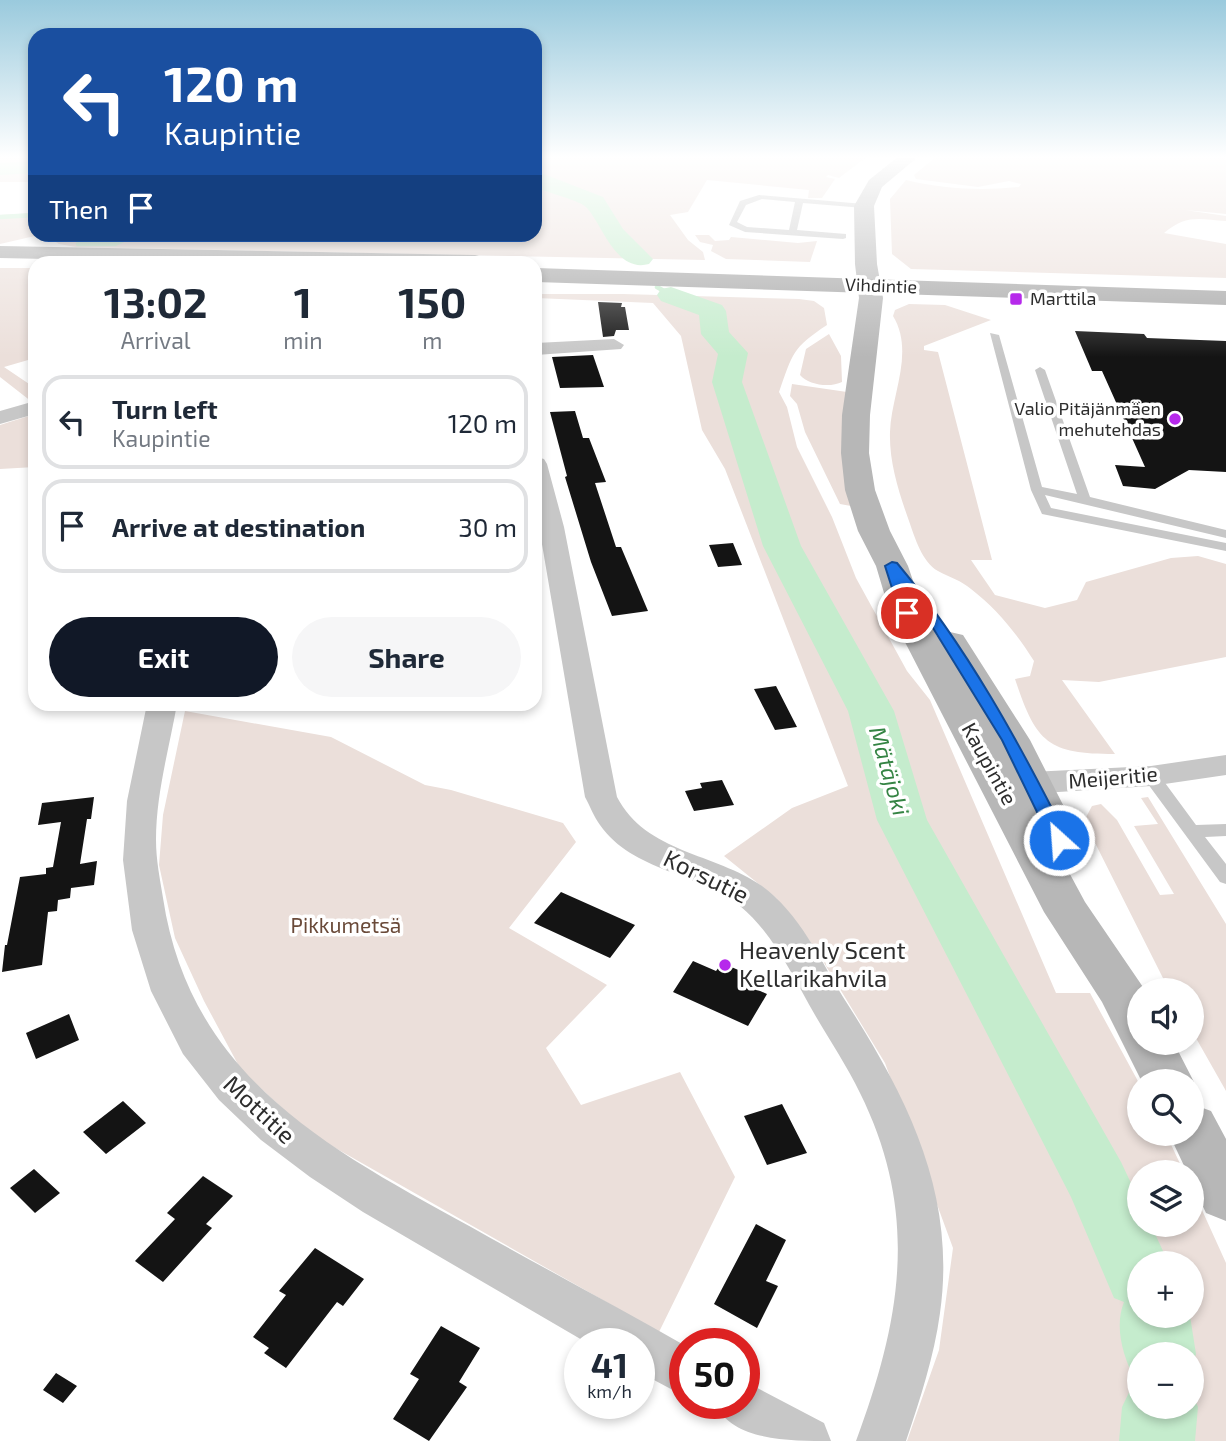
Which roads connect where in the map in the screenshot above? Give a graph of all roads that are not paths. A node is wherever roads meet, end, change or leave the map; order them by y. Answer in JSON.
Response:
{"nodes":[{"id":1,"x":733,"y":223,"type":"edge"},
{"id":2,"x":794,"y":223,"type":"edge"},
{"id":3,"x":848,"y":223,"type":"edge"},
{"id":4,"x":858,"y":223,"type":"edge"},
{"id":5,"x":792,"y":233,"type":"junction"},
{"id":6,"x":843,"y":236,"type":"junction"},
{"id":7,"x":0,"y":252,"type":"edge"},
{"id":8,"x":190,"y":256,"type":"edge"},
{"id":9,"x":0,"y":262,"type":"edge"},
{"id":10,"x":28,"y":262,"type":"edge"},
{"id":11,"x":542,"y":264,"type":"edge"},
{"id":12,"x":542,"y":275,"type":"edge"},
{"id":13,"x":868,"y":281,"type":"junction"},
{"id":14,"x":844,"y":283,"type":"junction"},
{"id":15,"x":1226,"y":288,"type":"edge"},
{"id":16,"x":1226,"y":298,"type":"edge"},
{"id":17,"x":994,"y":335,"type":"dead end"},
{"id":18,"x":614,"y":345,"type":"dead end"},
{"id":19,"x":542,"y":349,"type":"edge"},
{"id":20,"x":1040,"y":370,"type":"dead end"},
{"id":21,"x":860,"y":385,"type":"junction"},
{"id":22,"x":28,"y":409,"type":"edge"},
{"id":23,"x":0,"y":418,"type":"edge"},
{"id":24,"x":542,"y":488,"type":"edge"},
{"id":25,"x":1038,"y":490,"type":"junction"},
{"id":26,"x":1085,"y":499,"type":"junction"},
{"id":27,"x":1226,"y":534,"type":"edge"},
{"id":28,"x":1226,"y":547,"type":"edge"},
{"id":29,"x":161,"y":711,"type":"edge"},
{"id":30,"x":1226,"y":765,"type":"edge"},
{"id":31,"x":1151,"y":776,"type":"junction"},
{"id":32,"x":1016,"y":784,"type":"junction"},
{"id":33,"x":1226,"y":830,"type":"edge"},
{"id":34,"x":1191,"y":831,"type":"junction"},
{"id":35,"x":1226,"y":877,"type":"edge"},
{"id":36,"x":1127,"y":1004,"type":"edge"},
{"id":37,"x":1202,"y":1146,"type":"edge"},
{"id":38,"x":1226,"y":1195,"type":"edge"},
{"id":39,"x":607,"y":1328,"type":"edge"},
{"id":40,"x":760,"y":1415,"type":"edge"},
{"id":41,"x":806,"y":1441,"type":"edge"},
{"id":42,"x":881,"y":1441,"type":"edge"}],
"edges":[{"from":1,"to":5,"type":"lane"},
{"from":2,"to":5,"type":"lane"},
{"from":3,"to":6,"type":"main road","name":"Kaupintie"},
{"from":4,"to":13,"type":"main road","name":"Kaupintie"},
{"from":5,"to":6,"type":"lane"},
{"from":6,"to":14,"type":"main road","name":"Kaupintie"},
{"from":7,"to":8,"type":"main road"},
{"from":9,"to":10,"type":"main road"},
{"from":11,"to":14,"type":"main road","name":"Vihdintie"},
{"from":12,"to":14,"type":"main road","name":"Vihdintie"},
{"from":13,"to":14,"type":"main road","name":"Vihdintie"},
{"from":13,"to":15,"type":"main road","name":"Vihdintie"},
{"from":13,"to":16,"type":"main road","name":"Vihdintie"},
{"from":13,"to":21,"type":"main road","name":"Kaupintie"},
{"from":14,"to":21,"type":"main road","name":"Kaupintie"},
{"from":17,"to":25,"type":"lane"},
{"from":18,"to":19,"type":"street"},
{"from":20,"to":26,"type":"lane"},
{"from":21,"to":32,"type":"main road","name":"Kaupintie"},
{"from":22,"to":23,"type":"street"},
{"from":24,"to":42,"type":"street","name":"Korsutie"},
{"from":25,"to":26,"type":"lane"},
{"from":25,"to":28,"type":"lane"},
{"from":26,"to":27,"type":"lane"},
{"from":29,"to":39,"type":"street","name":"Mottitie"},
{"from":30,"to":31,"type":"street","name":"Meijeritie"},
{"from":31,"to":32,"type":"street","name":"Meijeritie"},
{"from":31,"to":34,"type":"lane"},
{"from":32,"to":36,"type":"main road","name":"Kaupintie"},
{"from":33,"to":34,"type":"lane"},
{"from":34,"to":35,"type":"lane"},
{"from":37,"to":38,"type":"main road"},
{"from":40,"to":41,"type":"street"}]}
